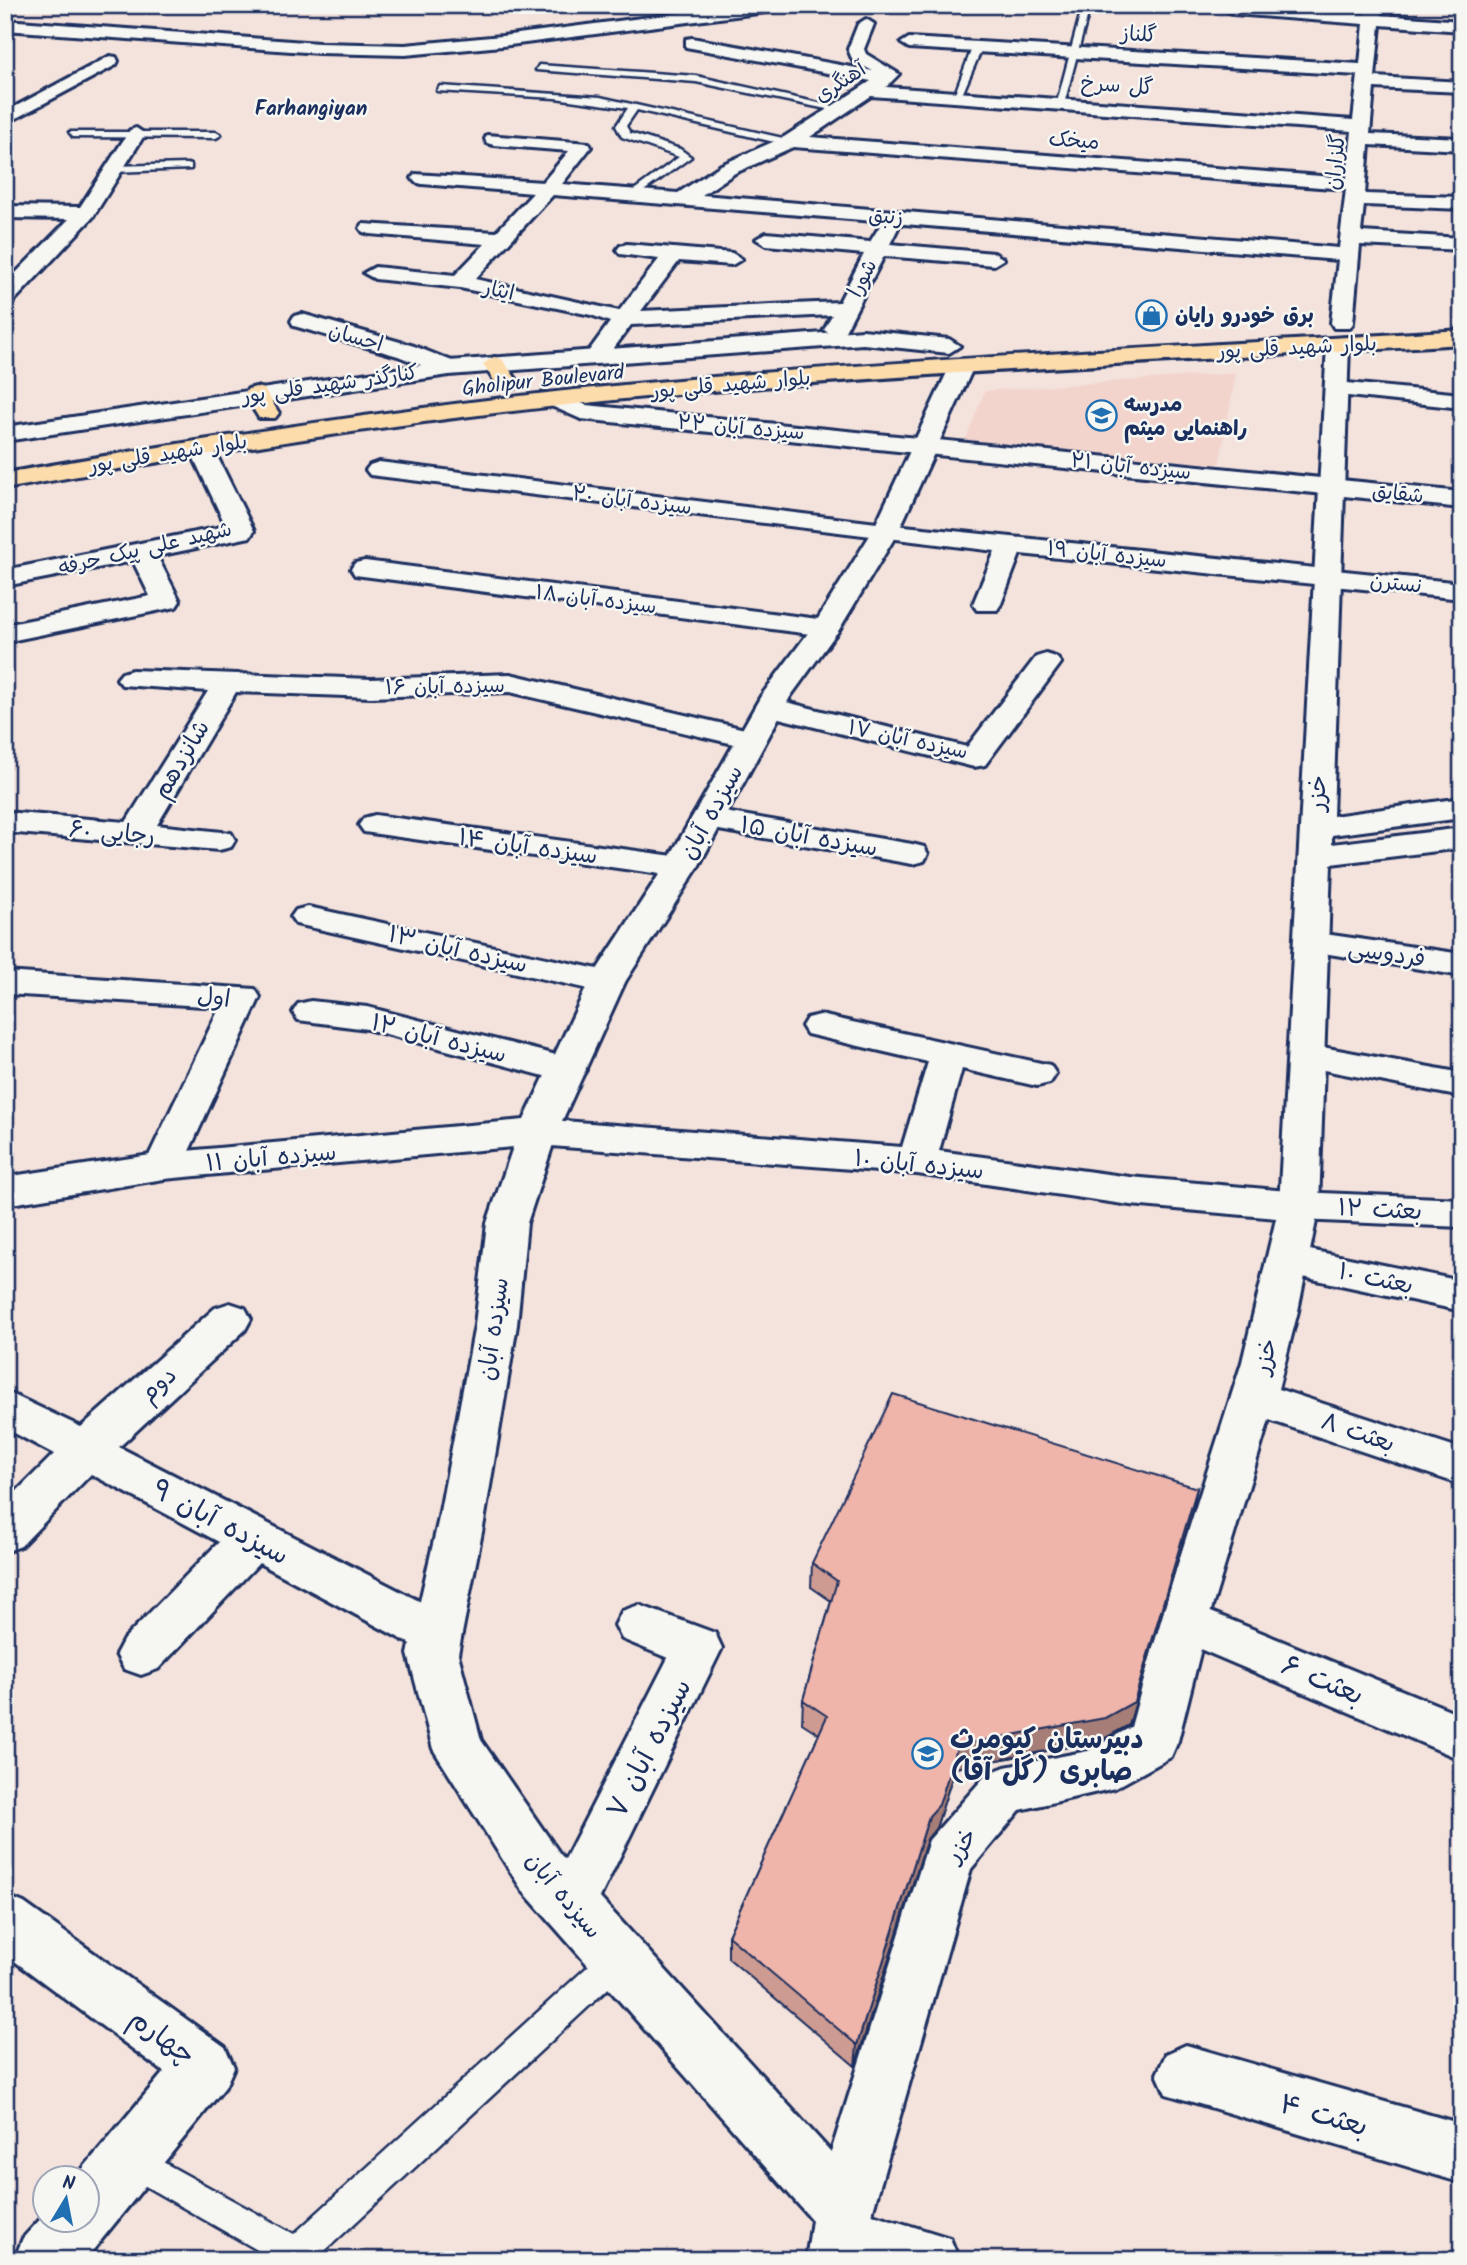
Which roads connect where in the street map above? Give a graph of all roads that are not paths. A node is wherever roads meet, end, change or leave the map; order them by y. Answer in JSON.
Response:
{"nodes":[{"id":1,"x":781,"y":5,"type":"edge"},
{"id":2,"x":1227,"y":5,"type":"edge"},
{"id":3,"x":1265,"y":12,"type":"junction"},
{"id":4,"x":1374,"y":13,"type":"edge"},
{"id":5,"x":1084,"y":14,"type":"dead end"},
{"id":6,"x":866,"y":24,"type":"dead end"},
{"id":7,"x":925,"y":24,"type":"dead end"},
{"id":8,"x":5,"y":25,"type":"edge"},
{"id":9,"x":1462,"y":26,"type":"edge"},
{"id":10,"x":984,"y":28,"type":"dead end"},
{"id":11,"x":1258,"y":29,"type":"dead end"},
{"id":12,"x":692,"y":43,"type":"dead end"},
{"id":13,"x":977,"y":48,"type":"junction"},
{"id":14,"x":1071,"y":53,"type":"junction"},
{"id":15,"x":619,"y":57,"type":"dead end"},
{"id":16,"x":110,"y":61,"type":"dead end"},
{"id":17,"x":539,"y":68,"type":"dead end"},
{"id":18,"x":1367,"y":76,"type":"junction"},
{"id":19,"x":886,"y":79,"type":"junction"},
{"id":20,"x":605,"y":86,"type":"junction"},
{"id":21,"x":1462,"y":87,"type":"edge"},
{"id":22,"x":440,"y":89,"type":"dead end"},
{"id":23,"x":869,"y":91,"type":"junction"},
{"id":24,"x":956,"y":97,"type":"junction"},
{"id":25,"x":1059,"y":104,"type":"junction"},
{"id":26,"x":634,"y":106,"type":"junction"},
{"id":27,"x":841,"y":108,"type":"junction"},
{"id":28,"x":5,"y":119,"type":"edge"},
{"id":29,"x":930,"y":130,"type":"dead end"},
{"id":30,"x":1360,"y":132,"type":"junction"},
{"id":31,"x":74,"y":134,"type":"dead end"},
{"id":32,"x":136,"y":134,"type":"junction"},
{"id":33,"x":216,"y":135,"type":"dead end"},
{"id":34,"x":494,"y":139,"type":"dead end"},
{"id":35,"x":791,"y":141,"type":"junction"},
{"id":36,"x":1462,"y":144,"type":"edge"},
{"id":37,"x":918,"y":150,"type":"junction"},
{"id":38,"x":187,"y":167,"type":"dead end"},
{"id":39,"x":114,"y":169,"type":"junction"},
{"id":40,"x":422,"y":178,"type":"dead end"},
{"id":41,"x":548,"y":189,"type":"junction"},
{"id":42,"x":1354,"y":192,"type":"junction"},
{"id":43,"x":634,"y":195,"type":"junction"},
{"id":44,"x":682,"y":199,"type":"junction"},
{"id":45,"x":1462,"y":202,"type":"edge"},
{"id":46,"x":5,"y":212,"type":"edge"},
{"id":47,"x":86,"y":214,"type":"junction"},
{"id":48,"x":893,"y":216,"type":"junction"},
{"id":49,"x":370,"y":228,"type":"dead end"},
{"id":50,"x":502,"y":239,"type":"junction"},
{"id":51,"x":766,"y":239,"type":"dead end"},
{"id":52,"x":1462,"y":244,"type":"edge"},
{"id":53,"x":1351,"y":246,"type":"junction"},
{"id":54,"x":877,"y":249,"type":"junction"},
{"id":55,"x":627,"y":250,"type":"dead end"},
{"id":56,"x":673,"y":254,"type":"junction"},
{"id":57,"x":732,"y":259,"type":"dead end"},
{"id":58,"x":994,"y":259,"type":"dead end"},
{"id":59,"x":375,"y":273,"type":"dead end"},
{"id":60,"x":460,"y":282,"type":"junction"},
{"id":61,"x":5,"y":296,"type":"edge"},
{"id":62,"x":847,"y":307,"type":"junction"},
{"id":63,"x":1462,"y":315,"type":"edge"},
{"id":64,"x":621,"y":319,"type":"junction"},
{"id":65,"x":302,"y":321,"type":"dead end"},
{"id":66,"x":1340,"y":334,"type":"junction"},
{"id":67,"x":1462,"y":337,"type":"edge"},
{"id":68,"x":831,"y":339,"type":"junction"},
{"id":69,"x":597,"y":355,"type":"junction"},
{"id":70,"x":956,"y":356,"type":"junction"},
{"id":71,"x":449,"y":368,"type":"junction"},
{"id":72,"x":501,"y":373,"type":"junction"},
{"id":73,"x":1337,"y":390,"type":"junction"},
{"id":74,"x":556,"y":400,"type":"junction"},
{"id":75,"x":1462,"y":401,"type":"edge"},
{"id":76,"x":261,"y":404,"type":"junction"},
{"id":77,"x":5,"y":434,"type":"edge"},
{"id":78,"x":928,"y":445,"type":"junction"},
{"id":79,"x":201,"y":448,"type":"junction"},
{"id":80,"x":18,"y":455,"type":"dead end"},
{"id":81,"x":379,"y":470,"type":"dead end"},
{"id":82,"x":5,"y":481,"type":"edge"},
{"id":83,"x":1334,"y":487,"type":"junction"},
{"id":84,"x":1462,"y":500,"type":"edge"},
{"id":85,"x":885,"y":532,"type":"junction"},
{"id":86,"x":1011,"y":544,"type":"junction"},
{"id":87,"x":142,"y":552,"type":"junction"},
{"id":88,"x":365,"y":569,"type":"dead end"},
{"id":89,"x":1329,"y":576,"type":"junction"},
{"id":90,"x":5,"y":578,"type":"edge"},
{"id":91,"x":1462,"y":590,"type":"edge"},
{"id":92,"x":986,"y":604,"type":"dead end"},
{"id":93,"x":826,"y":628,"type":"junction"},
{"id":94,"x":5,"y":634,"type":"edge"},
{"id":95,"x":1046,"y":663,"type":"dead end"},
{"id":96,"x":132,"y":679,"type":"dead end"},
{"id":97,"x":226,"y":683,"type":"junction"},
{"id":98,"x":760,"y":723,"type":"junction"},
{"id":99,"x":1462,"y":808,"type":"edge"},
{"id":100,"x":707,"y":819,"type":"junction"},
{"id":101,"x":5,"y":822,"type":"edge"},
{"id":102,"x":375,"y":825,"type":"dead end"},
{"id":103,"x":135,"y":835,"type":"junction"},
{"id":104,"x":1462,"y":838,"type":"edge"},
{"id":105,"x":219,"y":839,"type":"dead end"},
{"id":106,"x":1315,"y":842,"type":"junction"},
{"id":107,"x":912,"y":854,"type":"dead end"},
{"id":108,"x":681,"y":867,"type":"junction"},
{"id":109,"x":308,"y":917,"type":"dead end"},
{"id":110,"x":1311,"y":942,"type":"junction"},
{"id":111,"x":1462,"y":965,"type":"edge"},
{"id":112,"x":607,"y":982,"type":"junction"},
{"id":113,"x":5,"y":983,"type":"edge"},
{"id":114,"x":311,"y":1012,"type":"dead end"},
{"id":115,"x":820,"y":1026,"type":"dead end"},
{"id":116,"x":948,"y":1055,"type":"junction"},
{"id":117,"x":1306,"y":1056,"type":"junction"},
{"id":118,"x":566,"y":1070,"type":"junction"},
{"id":119,"x":1037,"y":1074,"type":"dead end"},
{"id":120,"x":1462,"y":1085,"type":"edge"},
{"id":121,"x":538,"y":1132,"type":"junction"},
{"id":122,"x":917,"y":1161,"type":"junction"},
{"id":123,"x":164,"y":1167,"type":"junction"},
{"id":124,"x":5,"y":1191,"type":"edge"},
{"id":125,"x":1298,"y":1206,"type":"junction"},
{"id":126,"x":1462,"y":1213,"type":"edge"},
{"id":127,"x":1290,"y":1261,"type":"junction"},
{"id":128,"x":1462,"y":1296,"type":"edge"},
{"id":129,"x":230,"y":1319,"type":"dead end"},
{"id":130,"x":1254,"y":1398,"type":"junction"},
{"id":131,"x":5,"y":1408,"type":"edge"},
{"id":132,"x":86,"y":1450,"type":"junction"},
{"id":133,"x":1462,"y":1467,"type":"edge"},
{"id":134,"x":5,"y":1533,"type":"edge"},
{"id":135,"x":253,"y":1538,"type":"junction"},
{"id":136,"x":1184,"y":1620,"type":"junction"},
{"id":137,"x":639,"y":1625,"type":"dead end"},
{"id":138,"x":437,"y":1634,"type":"junction"},
{"id":139,"x":141,"y":1654,"type":"dead end"},
{"id":140,"x":1459,"y":1726,"type":"edge"},
{"id":141,"x":569,"y":1903,"type":"junction"},
{"id":142,"x":5,"y":1921,"type":"edge"},
{"id":143,"x":618,"y":1959,"type":"junction"},
{"id":144,"x":1186,"y":2074,"type":"dead end"},
{"id":145,"x":1462,"y":2154,"type":"edge"},
{"id":146,"x":129,"y":2159,"type":"junction"},
{"id":147,"x":102,"y":2192,"type":"edge"},
{"id":148,"x":67,"y":2234,"type":"edge"},
{"id":149,"x":840,"y":2234,"type":"edge"},
{"id":150,"x":45,"y":2260,"type":"edge"},
{"id":151,"x":928,"y":2260,"type":"edge"}],
"edges":[{"from":1,"to":8,"type":"street"},
{"from":2,"to":3,"type":"street"},
{"from":3,"to":4,"type":"street"},
{"from":3,"to":11,"type":"street"},
{"from":4,"to":9,"type":"street"},
{"from":4,"to":18,"type":"street","name":"گلزاران"},
{"from":5,"to":14,"type":"lane"},
{"from":6,"to":19,"type":"street"},
{"from":7,"to":13,"type":"street","name":"گلناز"},
{"from":10,"to":13,"type":"street"},
{"from":12,"to":19,"type":"street","name":"آهنگری"},
{"from":13,"to":14,"type":"street","name":"گلناز"},
{"from":13,"to":24,"type":"lane"},
{"from":14,"to":18,"type":"street","name":"گلناز"},
{"from":14,"to":25,"type":"lane"},
{"from":15,"to":20,"type":"lane"},
{"from":16,"to":28,"type":"street"},
{"from":17,"to":20,"type":"lane"},
{"from":18,"to":21,"type":"street","name":"گلناز"},
{"from":18,"to":30,"type":"street","name":"گلزاران"},
{"from":19,"to":23,"type":"street","name":"آهنگری"},
{"from":20,"to":22,"type":"lane"},
{"from":20,"to":26,"type":"lane"},
{"from":20,"to":27,"type":"lane"},
{"from":23,"to":24,"type":"street","name":"گل سرخ"},
{"from":23,"to":27,"type":"street","name":"آهنگری"},
{"from":24,"to":25,"type":"street","name":"گل سرخ"},
{"from":25,"to":30,"type":"street","name":"گل سرخ"},
{"from":26,"to":35,"type":"lane"},
{"from":26,"to":43,"type":"lane"},
{"from":27,"to":35,"type":"street","name":"آهنگری"},
{"from":29,"to":37,"type":"street"},
{"from":30,"to":36,"type":"street","name":"گل سرخ"},
{"from":30,"to":42,"type":"street","name":"گلزاران"},
{"from":31,"to":32,"type":"lane"},
{"from":32,"to":33,"type":"lane"},
{"from":32,"to":39,"type":"street"},
{"from":34,"to":41,"type":"street","name":"ایثار"},
{"from":35,"to":37,"type":"street","name":"میخک"},
{"from":35,"to":44,"type":"street","name":"آهنگری"},
{"from":37,"to":42,"type":"street","name":"میخک"},
{"from":38,"to":39,"type":"lane"},
{"from":39,"to":47,"type":"street"},
{"from":40,"to":41,"type":"street","name":"زنبق"},
{"from":41,"to":43,"type":"street","name":"زنبق"},
{"from":41,"to":50,"type":"street","name":"ایثار"},
{"from":42,"to":45,"type":"street","name":"میخک"},
{"from":42,"to":53,"type":"street","name":"گلزاران"},
{"from":43,"to":44,"type":"street","name":"زنبق"},
{"from":44,"to":48,"type":"street","name":"زنبق"},
{"from":46,"to":47,"type":"street"},
{"from":47,"to":61,"type":"street"},
{"from":48,"to":53,"type":"street","name":"زنبق"},
{"from":48,"to":54,"type":"street","name":"شورا"},
{"from":49,"to":50,"type":"street"},
{"from":50,"to":60,"type":"street","name":"ایثار"},
{"from":51,"to":54,"type":"street"},
{"from":52,"to":53,"type":"street","name":"زنبق"},
{"from":53,"to":66,"type":"street","name":"گلزاران"},
{"from":54,"to":58,"type":"street"},
{"from":54,"to":62,"type":"street","name":"شورا"},
{"from":55,"to":56,"type":"street"},
{"from":56,"to":57,"type":"street"},
{"from":56,"to":64,"type":"street"},
{"from":59,"to":60,"type":"street"},
{"from":60,"to":64,"type":"street","name":"ایثار"},
{"from":62,"to":64,"type":"street"},
{"from":62,"to":68,"type":"street","name":"شورا"},
{"from":63,"to":66,"type":"highway"},
{"from":64,"to":69,"type":"street"},
{"from":65,"to":71,"type":"street","name":"احسان"},
{"from":66,"to":67,"type":"highway","name":"بلوار شهید قلی پور"},
{"from":66,"to":70,"type":"highway","name":"بلوار شهید قلی پور"},
{"from":66,"to":73,"type":"street","name":"خزر"},
{"from":68,"to":69,"type":"street","name":"کنارگذر شهید قلی پور"},
{"from":68,"to":70,"type":"street","name":"کنارگذر شهید قلی پور"},
{"from":69,"to":72,"type":"street","name":"کنارگذر شهید قلی پور"},
{"from":70,"to":72,"type":"highway","name":"Gholipur Boulevard"},
{"from":70,"to":74,"type":"highway","name":"بلوار شهید قلی پور"},
{"from":70,"to":78,"type":"street","name":"سیزده آبان"},
{"from":71,"to":72,"type":"street","name":"کنارگذر شهید قلی پور"},
{"from":71,"to":76,"type":"street","name":"کنارگذر شهید قلی پور"},
{"from":72,"to":76,"type":"highway","name":"Gholipur Boulevard"},
{"from":73,"to":75,"type":"street"},
{"from":73,"to":83,"type":"street","name":"خزر"},
{"from":74,"to":78,"type":"street","name":"سیزده آبان ۲۲"},
{"from":74,"to":79,"type":"highway","name":"بلوار شهید قلی پور"},
{"from":76,"to":77,"type":"street","name":"کنارگذر شهید قلی پور"},
{"from":76,"to":80,"type":"highway","name":"Gholipur Boulevard"},
{"from":78,"to":83,"type":"street","name":"سیزده آبان ۲۱"},
{"from":78,"to":85,"type":"street","name":"سیزده آبان"},
{"from":79,"to":82,"type":"highway","name":"بلوار شهید قلی پور"},
{"from":79,"to":87,"type":"street","name":"شهید علی پیک حرفه"},
{"from":81,"to":85,"type":"street","name":"سیزده آبان ۲۰"},
{"from":83,"to":84,"type":"street","name":"شقایق"},
{"from":83,"to":89,"type":"street","name":"خزر"},
{"from":85,"to":86,"type":"street","name":"سیزده آبان ۱۹"},
{"from":85,"to":93,"type":"street","name":"سیزده آبان"},
{"from":86,"to":89,"type":"street","name":"سیزده آبان ۱۹"},
{"from":86,"to":92,"type":"street"},
{"from":87,"to":90,"type":"street","name":"شهید علی پیک حرفه"},
{"from":87,"to":94,"type":"street"},
{"from":88,"to":93,"type":"street","name":"سیزده آبان ۱۸"},
{"from":89,"to":91,"type":"street","name":"نسترن"},
{"from":89,"to":106,"type":"street","name":"خزر"},
{"from":93,"to":98,"type":"street","name":"سیزده آبان"},
{"from":95,"to":98,"type":"street","name":"سیزده آبان ۱۷"},
{"from":96,"to":97,"type":"street","name":"سیزده آبان ۱۶"},
{"from":97,"to":98,"type":"street","name":"سیزده آبان ۱۶"},
{"from":97,"to":103,"type":"street","name":"شانزدهم"},
{"from":98,"to":100,"type":"street","name":"سیزده آبان"},
{"from":99,"to":106,"type":"street"},
{"from":100,"to":107,"type":"street","name":"سیزده آبان ۱۵"},
{"from":100,"to":108,"type":"street","name":"سیزده آبان"},
{"from":101,"to":103,"type":"street","name":"رجایی ۶۰"},
{"from":102,"to":108,"type":"street","name":"سیزده آبان ۱۴"},
{"from":103,"to":105,"type":"street","name":"رجایی ۶۰"},
{"from":104,"to":106,"type":"street"},
{"from":106,"to":110,"type":"street","name":"خزر"},
{"from":108,"to":112,"type":"street","name":"سیزده آبان"},
{"from":109,"to":112,"type":"street","name":"سیزده آبان ۱۳"},
{"from":110,"to":111,"type":"street","name":"فردوسی"},
{"from":110,"to":117,"type":"street","name":"خزر"},
{"from":112,"to":118,"type":"street","name":"سیزده آبان"},
{"from":113,"to":123,"type":"street","name":"اول"},
{"from":114,"to":118,"type":"street","name":"سیزده آبان ۱۲"},
{"from":115,"to":116,"type":"street"},
{"from":116,"to":119,"type":"street"},
{"from":116,"to":122,"type":"street"},
{"from":117,"to":120,"type":"street"},
{"from":117,"to":125,"type":"street","name":"خزر"},
{"from":118,"to":121,"type":"street","name":"سیزده آبان"},
{"from":121,"to":122,"type":"street","name":"سیزده آبان ‍۱۰"},
{"from":121,"to":123,"type":"street","name":"سیزده آبان ۱۱"},
{"from":121,"to":138,"type":"street","name":"سیزده آبان"},
{"from":122,"to":125,"type":"street","name":"سیزده آبان ‍۱۰"},
{"from":123,"to":124,"type":"street","name":"سیزده آبان ۱۱"},
{"from":125,"to":126,"type":"street","name":"بعثت ۱۲"},
{"from":125,"to":127,"type":"street","name":"خزر"},
{"from":127,"to":128,"type":"street","name":"بعثت ۱۰"},
{"from":127,"to":130,"type":"street","name":"خزر"},
{"from":129,"to":132,"type":"street","name":"دوم"},
{"from":130,"to":133,"type":"street","name":"بعثت ۸"},
{"from":130,"to":136,"type":"street","name":"خزر"},
{"from":131,"to":132,"type":"street","name":"سیزده آبان ۹"},
{"from":132,"to":134,"type":"street","name":"دوم"},
{"from":132,"to":135,"type":"street","name":"سیزده آبان ۹"},
{"from":135,"to":138,"type":"street","name":"سیزده آبان ۹"},
{"from":135,"to":139,"type":"street"},
{"from":136,"to":140,"type":"street","name":"بعثت ۶"},
{"from":136,"to":149,"type":"street","name":"خزر"},
{"from":137,"to":141,"type":"street","name":"سیزده آبان ۷"},
{"from":138,"to":141,"type":"street","name":"سیزده آبان"},
{"from":141,"to":143,"type":"street","name":"سیزده آبان"},
{"from":142,"to":146,"type":"street","name":"چهارم"},
{"from":143,"to":146,"type":"lane"},
{"from":143,"to":149,"type":"street","name":"سیزده آبان"},
{"from":144,"to":145,"type":"street","name":"بعثت ۴"},
{"from":146,"to":147,"type":"street","name":"چهارم"},
{"from":148,"to":150,"type":"street"},
{"from":149,"to":151,"type":"street"}]}
